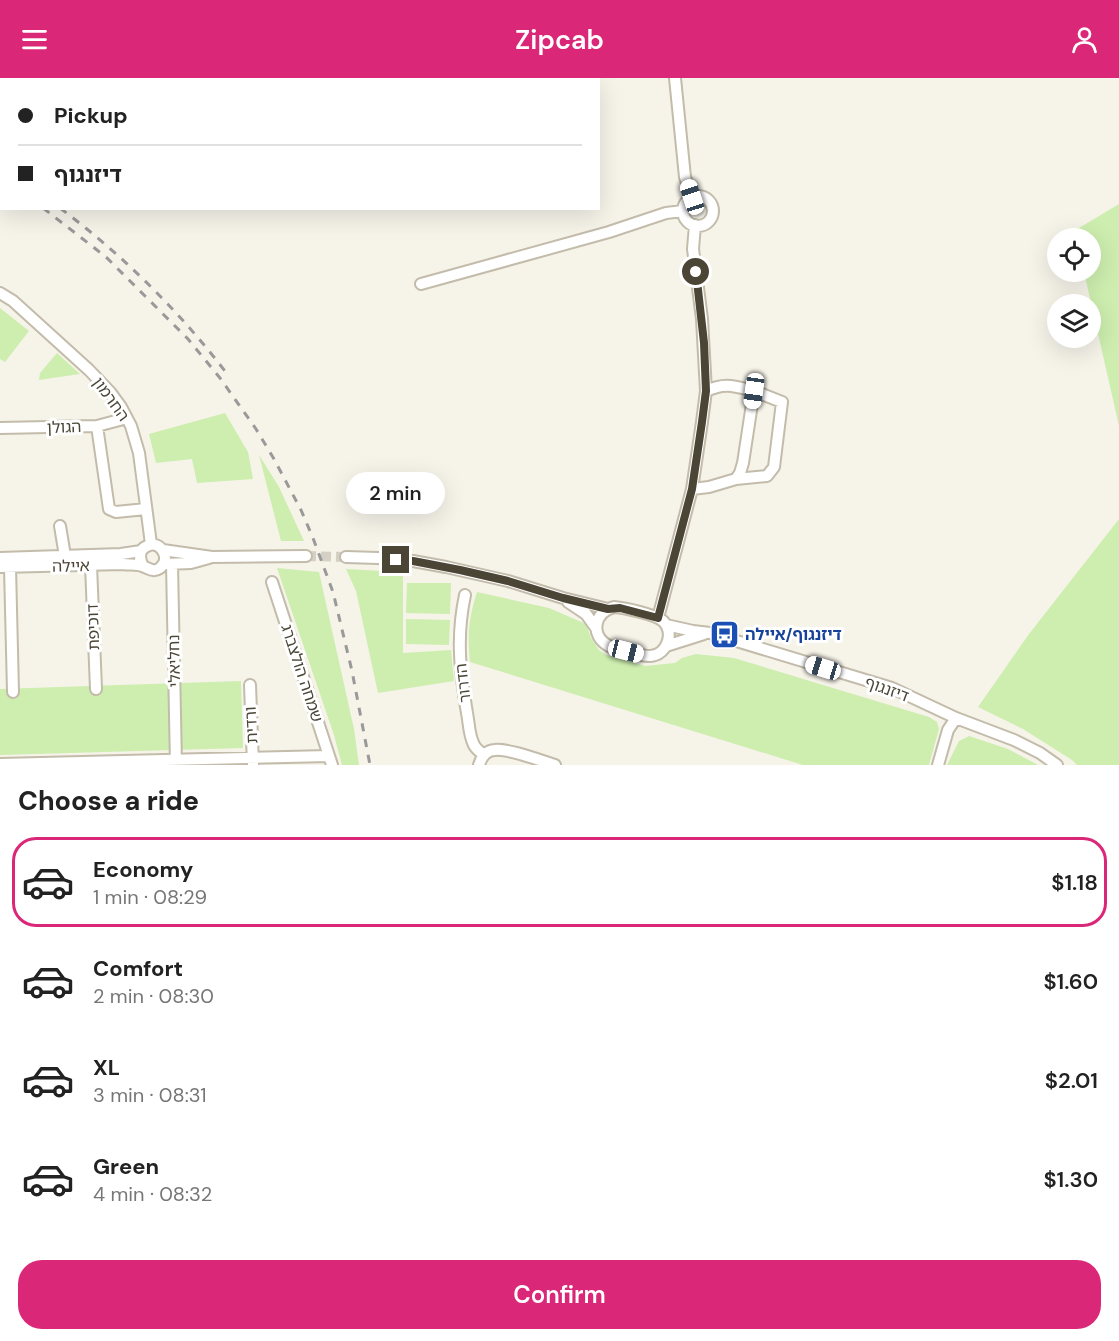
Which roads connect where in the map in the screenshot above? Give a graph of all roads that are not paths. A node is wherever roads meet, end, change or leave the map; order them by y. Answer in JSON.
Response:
{"nodes":[{"id":1,"x":675,"y":78,"type":"edge"},
{"id":2,"x":692,"y":197,"type":"junction"},
{"id":3,"x":683,"y":211,"type":"junction"},
{"id":4,"x":695,"y":225,"type":"junction"},
{"id":5,"x":421,"y":285,"type":"dead end"},
{"id":6,"x":0,"y":293,"type":"edge"},
{"id":7,"x":706,"y":391,"type":"junction"},
{"id":8,"x":754,"y":391,"type":"junction"},
{"id":9,"x":127,"y":418,"type":"junction"},
{"id":10,"x":97,"y":426,"type":"junction"},
{"id":11,"x":0,"y":428,"type":"edge"},
{"id":12,"x":736,"y":478,"type":"junction"},
{"id":13,"x":692,"y":489,"type":"junction"},
{"id":14,"x":146,"y":509,"type":"junction"},
{"id":15,"x":60,"y":526,"type":"dead end"},
{"id":16,"x":146,"y":548,"type":"junction"},
{"id":17,"x":163,"y":550,"type":"junction"},
{"id":18,"x":65,"y":556,"type":"junction"},
{"id":19,"x":306,"y":556,"type":"tunnel mouth"},
{"id":20,"x":212,"y":557,"type":"junction"},
{"id":21,"x":346,"y":557,"type":"tunnel mouth"},
{"id":22,"x":0,"y":558,"type":"edge"},
{"id":23,"x":168,"y":564,"type":"junction"},
{"id":24,"x":91,"y":565,"type":"junction"},
{"id":25,"x":143,"y":566,"type":"junction"},
{"id":26,"x":5,"y":567,"type":"edge"},
{"id":27,"x":272,"y":582,"type":"dead end"},
{"id":28,"x":465,"y":595,"type":"dead end"},
{"id":29,"x":563,"y":598,"type":"junction"},
{"id":30,"x":608,"y":609,"type":"junction"},
{"id":31,"x":662,"y":621,"type":"junction"},
{"id":32,"x":596,"y":628,"type":"junction"},
{"id":33,"x":710,"y":633,"type":"junction"},
{"id":34,"x":666,"y":646,"type":"junction"},
{"id":35,"x":249,"y":684,"type":"dead end"},
{"id":36,"x":96,"y":689,"type":"dead end"},
{"id":37,"x":13,"y":692,"type":"dead end"},
{"id":38,"x":956,"y":718,"type":"junction"},
{"id":39,"x":331,"y":760,"type":"edge"},
{"id":40,"x":481,"y":760,"type":"edge"},
{"id":41,"x":253,"y":761,"type":"edge"},
{"id":42,"x":176,"y":762,"type":"edge"},
{"id":43,"x":97,"y":763,"type":"edge"},
{"id":44,"x":0,"y":764,"type":"edge"},
{"id":45,"x":15,"y":764,"type":"edge"},
{"id":46,"x":555,"y":765,"type":"edge"},
{"id":47,"x":938,"y":765,"type":"edge"},
{"id":48,"x":1057,"y":765,"type":"edge"}],
"edges":[{"from":1,"to":2,"type":"street"},
{"from":2,"to":3,"type":"street"},
{"from":2,"to":4,"type":"street"},
{"from":3,"to":4,"type":"street"},
{"from":3,"to":5,"type":"street"},
{"from":4,"to":7,"type":"street"},
{"from":6,"to":9,"type":"street","name":"החרמון"},
{"from":7,"to":8,"type":"street"},
{"from":7,"to":13,"type":"street"},
{"from":8,"to":12,"type":"street"},
{"from":8,"to":12,"type":"street"},
{"from":9,"to":10,"type":"street","name":"הגולן"},
{"from":9,"to":14,"type":"street","name":"החרמון"},
{"from":10,"to":11,"type":"street","name":"הגולן"},
{"from":10,"to":14,"type":"street"},
{"from":12,"to":13,"type":"street"},
{"from":13,"to":31,"type":"street"},
{"from":14,"to":16,"type":"street","name":"החרמון"},
{"from":15,"to":18,"type":"street"},
{"from":16,"to":17,"type":"street"},
{"from":16,"to":18,"type":"street","name":"איילה"},
{"from":16,"to":25,"type":"street"},
{"from":17,"to":20,"type":"street"},
{"from":17,"to":23,"type":"street"},
{"from":18,"to":22,"type":"street","name":"איילה"},
{"from":19,"to":20,"type":"street"},
{"from":20,"to":23,"type":"street"},
{"from":21,"to":29,"type":"street"},
{"from":23,"to":25,"type":"street"},
{"from":23,"to":42,"type":"street","name":"נחליאלי"},
{"from":24,"to":25,"type":"street","name":"איילה"},
{"from":24,"to":26,"type":"street","name":"איילה"},
{"from":24,"to":36,"type":"street","name":"דוכיפת"},
{"from":26,"to":37,"type":"street"},
{"from":27,"to":39,"type":"street","name":"שמחה הולצברג"},
{"from":28,"to":40,"type":"street","name":"הדרור"},
{"from":29,"to":30,"type":"street"},
{"from":29,"to":32,"type":"street"},
{"from":30,"to":31,"type":"street","name":"דיזנגוף"},
{"from":30,"to":32,"type":"street"},
{"from":31,"to":33,"type":"street","name":"דיזנגוף"},
{"from":31,"to":34,"type":"street"},
{"from":32,"to":34,"type":"street"},
{"from":33,"to":34,"type":"street"},
{"from":33,"to":38,"type":"street","name":"דיזנגוף"},
{"from":35,"to":41,"type":"street","name":"ורדית"},
{"from":38,"to":47,"type":"street"},
{"from":38,"to":48,"type":"street","name":"דיזנגוף"},
{"from":39,"to":41,"type":"street"},
{"from":40,"to":46,"type":"street"},
{"from":41,"to":42,"type":"street"},
{"from":42,"to":43,"type":"street"},
{"from":43,"to":45,"type":"street"},
{"from":44,"to":45,"type":"street"}]}
